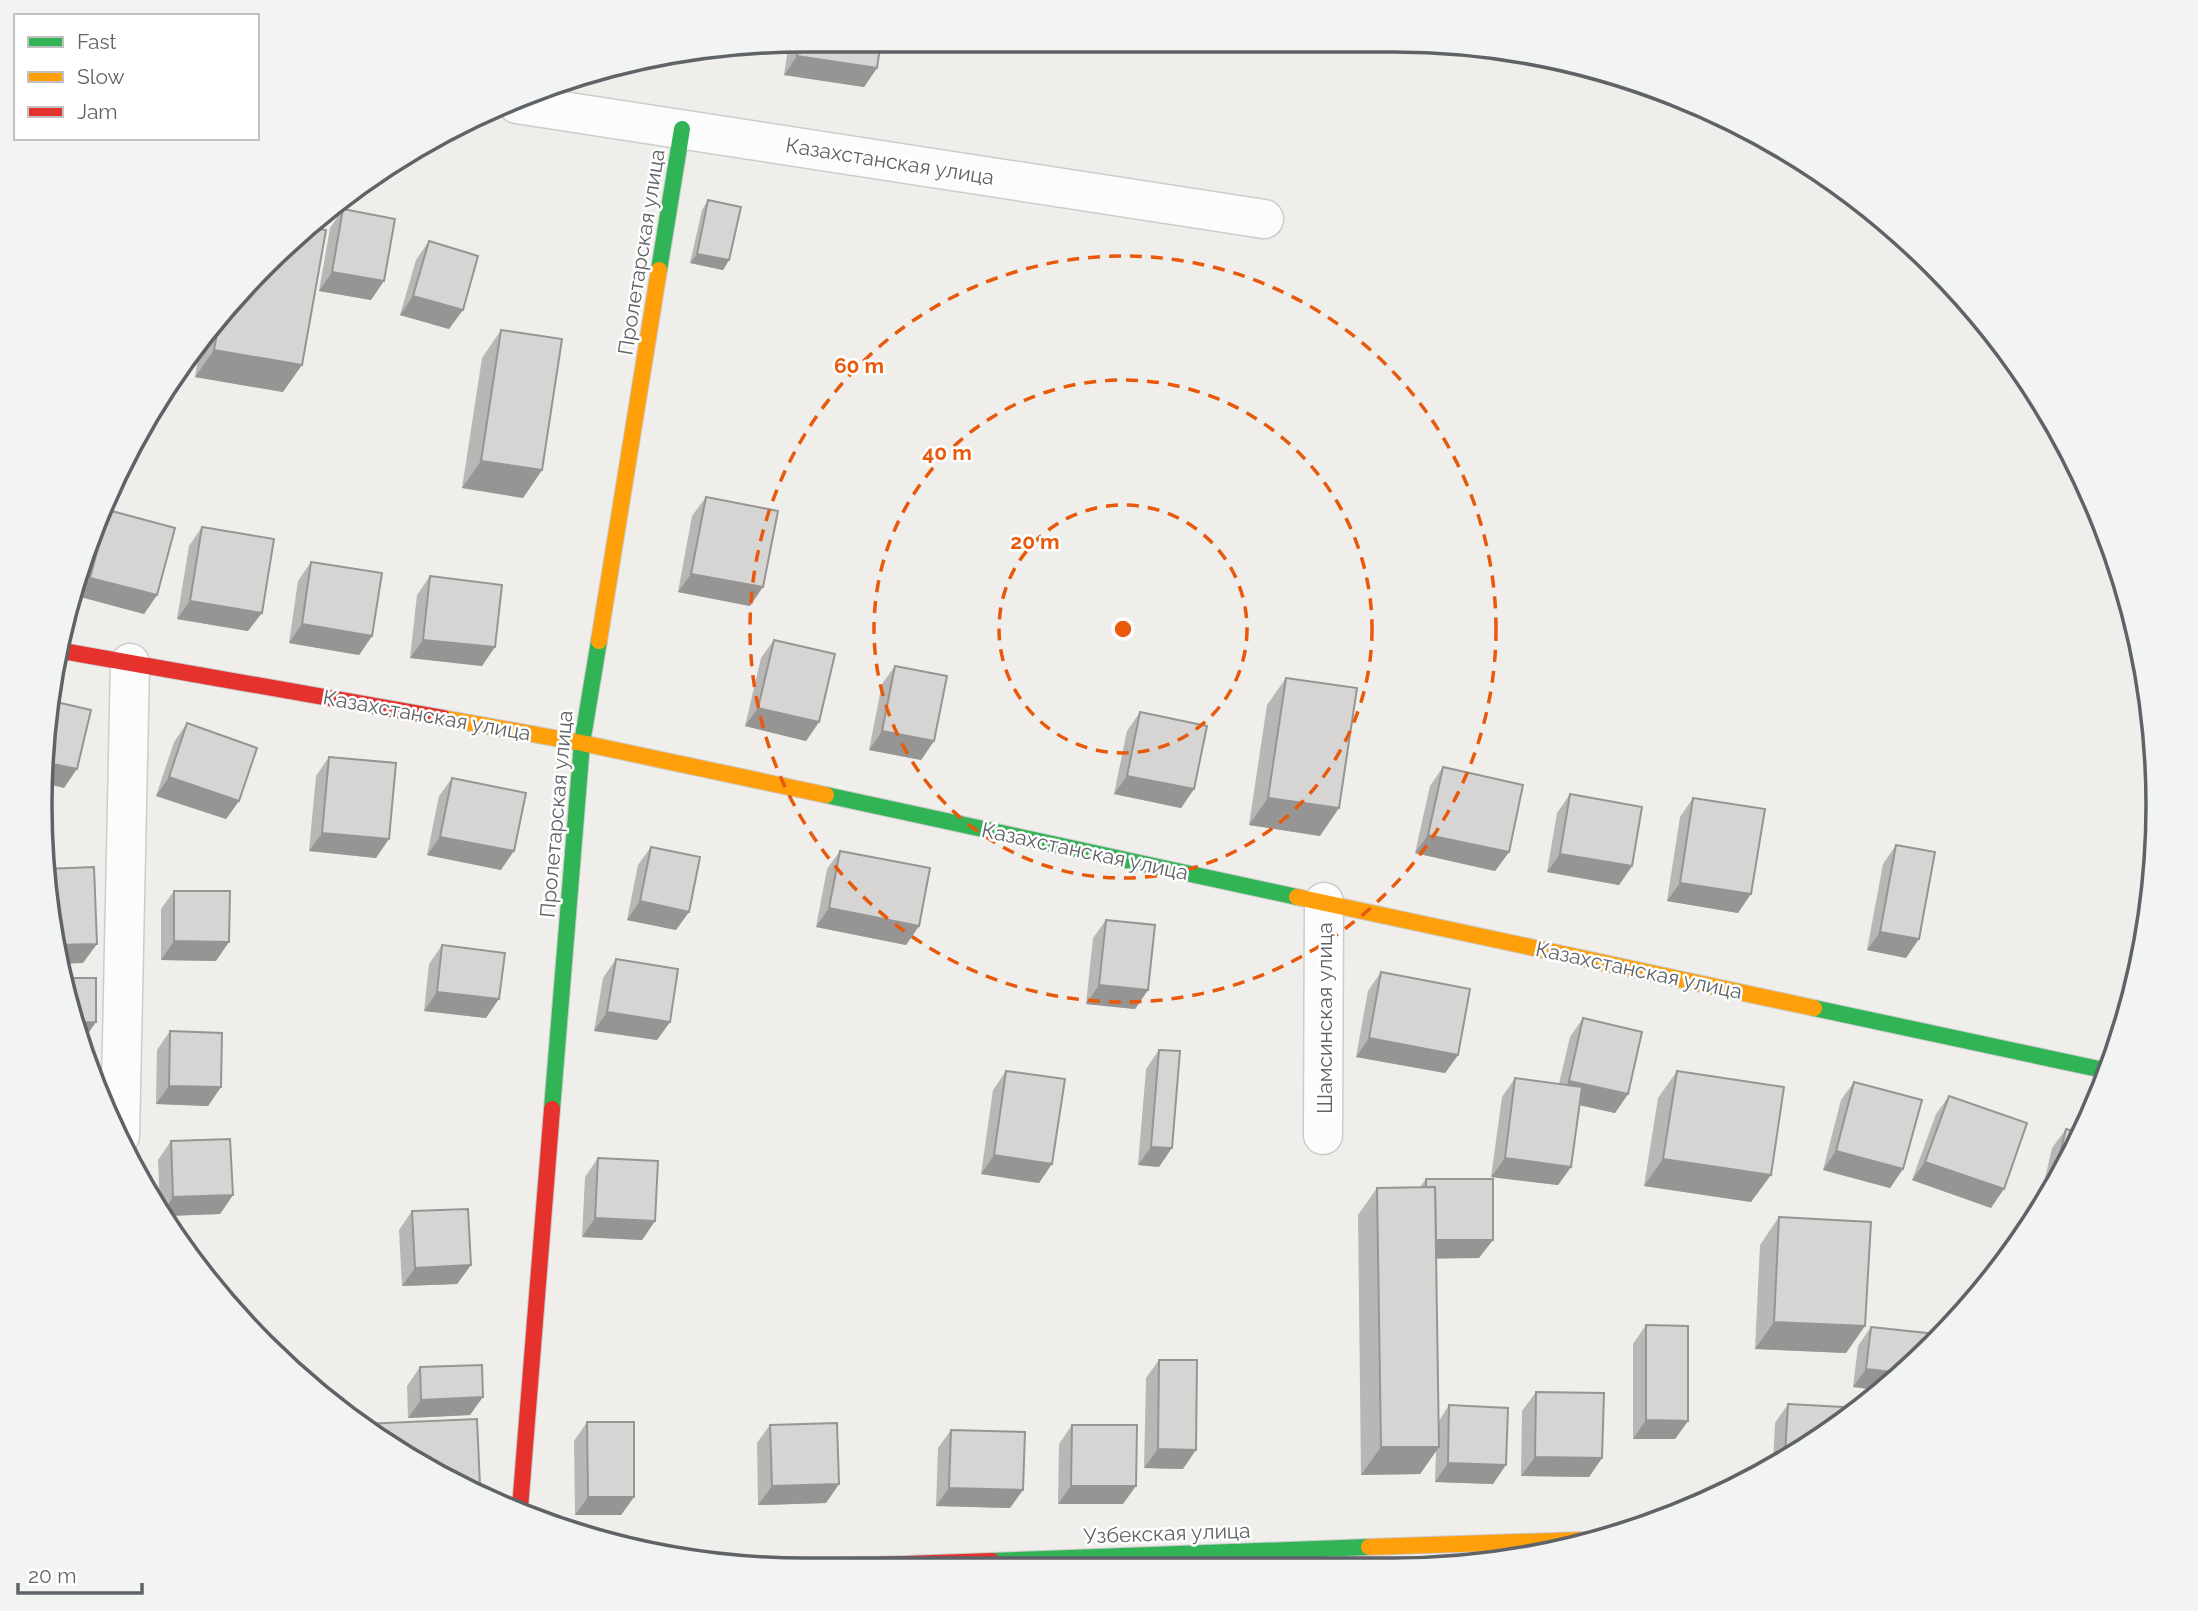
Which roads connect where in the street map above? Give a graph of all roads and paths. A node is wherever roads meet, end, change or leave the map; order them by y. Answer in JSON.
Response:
{"nodes":[{"id":1,"x":528,"y":106,"type":"edge"},
{"id":2,"x":682,"y":129,"type":"junction"},
{"id":3,"x":1264,"y":219,"type":"dead end"},
{"id":4,"x":69,"y":652,"type":"edge"},
{"id":5,"x":130,"y":663,"type":"junction"},
{"id":6,"x":582,"y":743,"type":"junction"},
{"id":7,"x":1324,"y":902,"type":"junction"},
{"id":8,"x":2098,"y":1069,"type":"edge"},
{"id":9,"x":120,"y":1117,"type":"edge"},
{"id":10,"x":1323,"y":1135,"type":"dead end"},
{"id":11,"x":520,"y":1502,"type":"edge"},
{"id":12,"x":1540,"y":1544,"type":"edge"},
{"id":13,"x":1358,"y":1556,"type":"edge"},
{"id":14,"x":1265,"y":1558,"type":"edge"}],
"edges":[{"from":1,"to":2,"type":"street","name":"Казахстанская улица"},
{"from":2,"to":3,"type":"street","name":"Казахстанская улица"},
{"from":2,"to":6,"type":"street","name":"Пролетарская улица"},
{"from":4,"to":5,"type":"street","name":"Казахстанская улица"},
{"from":5,"to":6,"type":"street","name":"Казахстанская улица"},
{"from":5,"to":9,"type":"street"},
{"from":6,"to":7,"type":"street","name":"Казахстанская улица"},
{"from":6,"to":11,"type":"street","name":"Пролетарская улица"},
{"from":7,"to":8,"type":"street","name":"Казахстанская улица"},
{"from":7,"to":10,"type":"street","name":"Шамсинская улица"},
{"from":12,"to":13,"type":"street","name":"Узбекская улица"},
{"from":13,"to":14,"type":"street","name":"Узбекская улица"}]}
